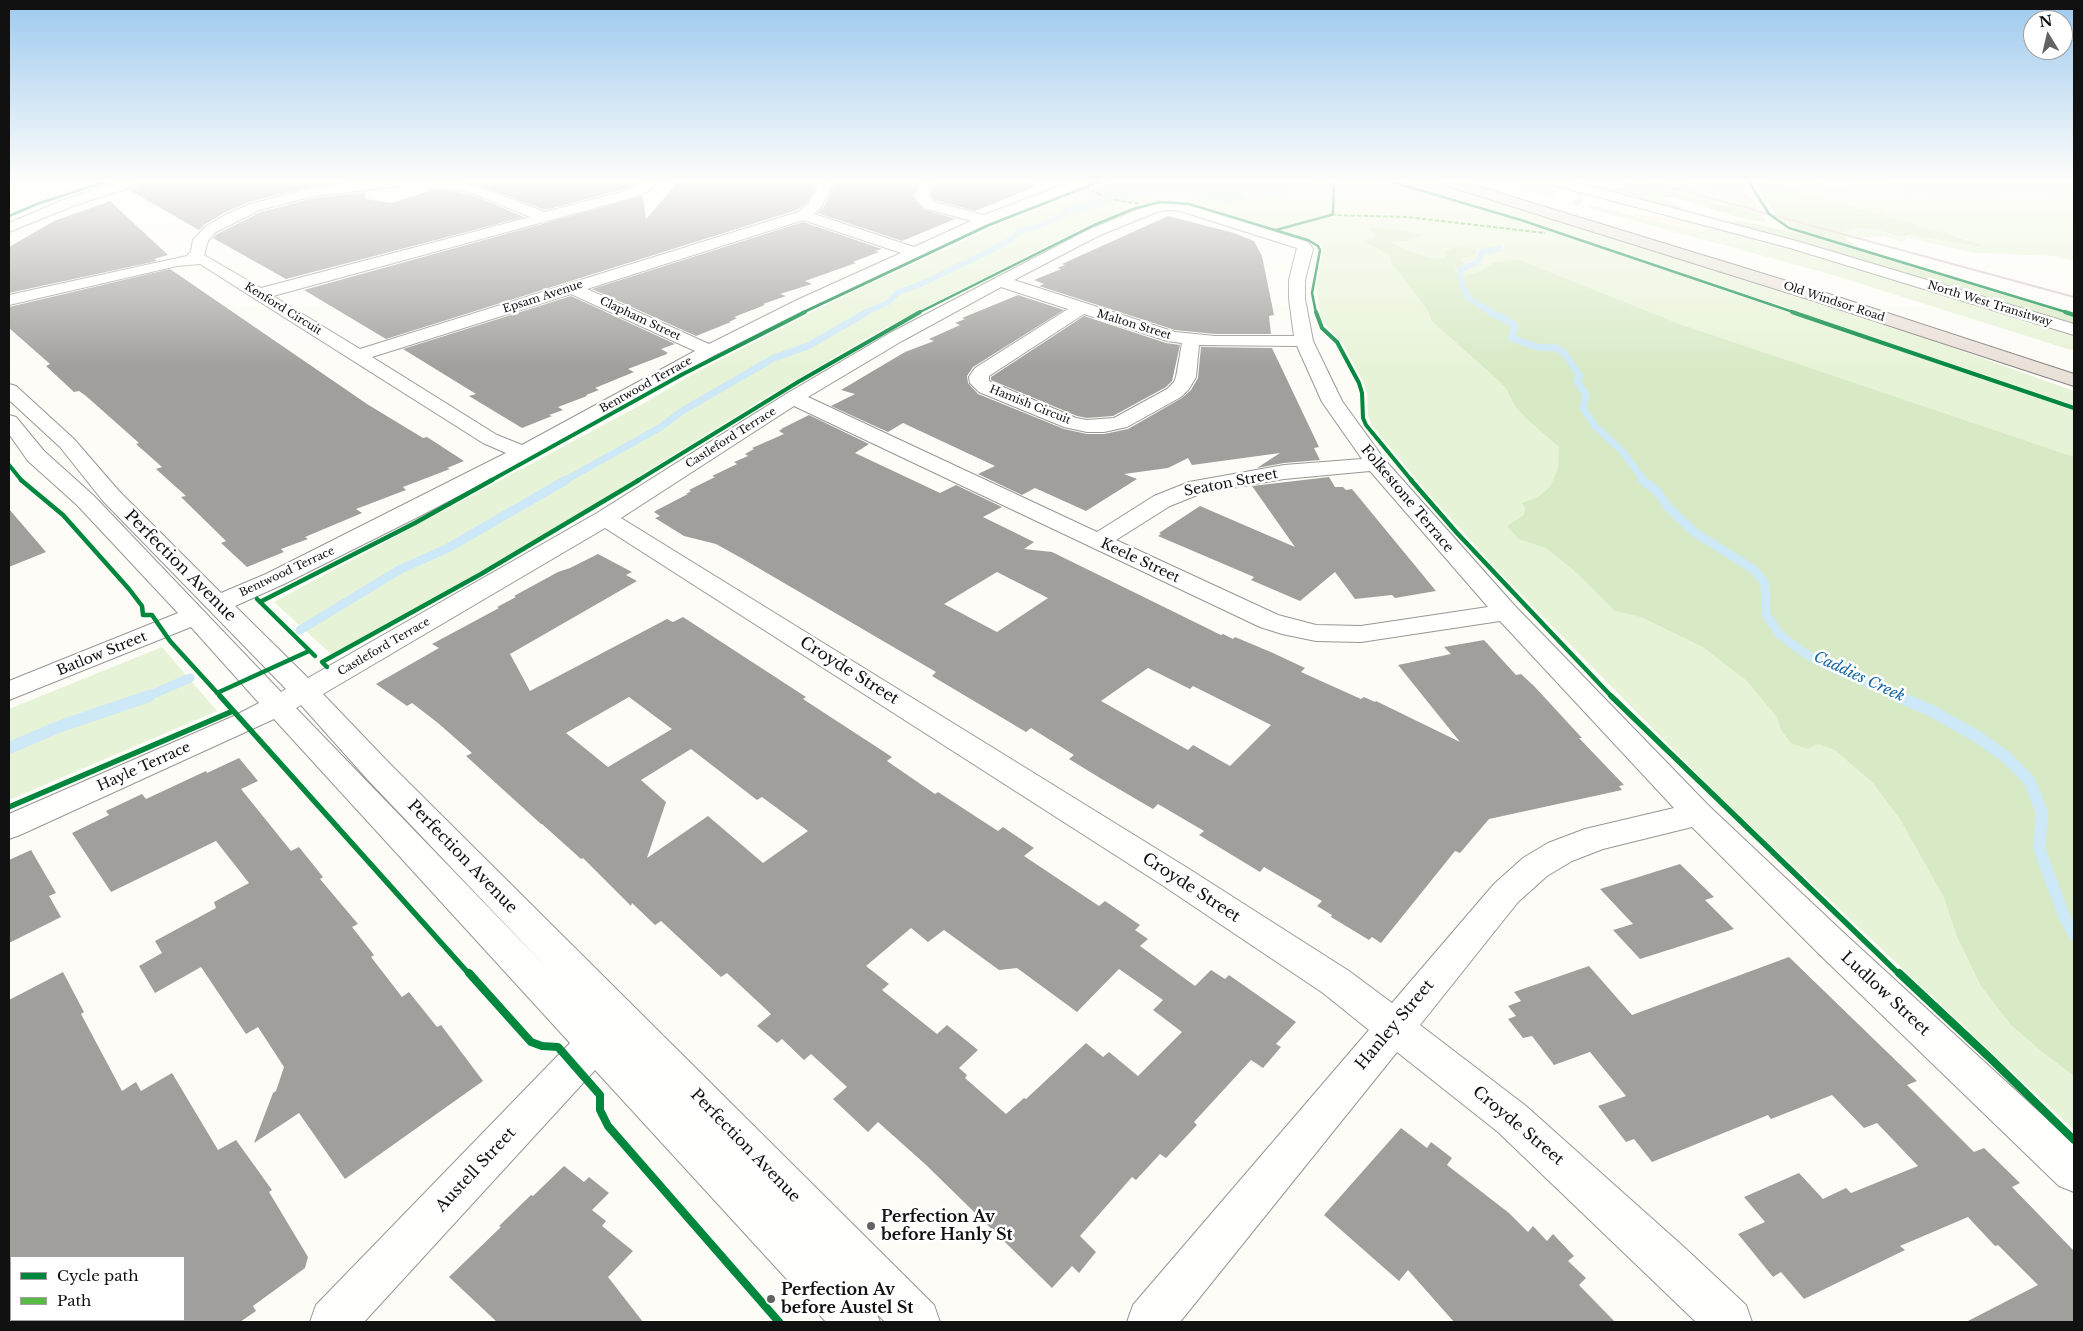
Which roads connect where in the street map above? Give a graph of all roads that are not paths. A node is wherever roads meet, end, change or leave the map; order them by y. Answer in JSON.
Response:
{"nodes":[{"id":1,"x":200,"y":244,"type":"edge"},
{"id":2,"x":444,"y":244,"type":"edge"},
{"id":3,"x":711,"y":244,"type":"edge"},
{"id":4,"x":890,"y":244,"type":"edge"},
{"id":5,"x":931,"y":244,"type":"edge"},
{"id":6,"x":1071,"y":244,"type":"edge"},
{"id":7,"x":1300,"y":244,"type":"edge"},
{"id":8,"x":1649,"y":244,"type":"edge"},
{"id":9,"x":1692,"y":244,"type":"edge"},
{"id":10,"x":1789,"y":244,"type":"edge"},
{"id":11,"x":914,"y":252,"type":"junction"},
{"id":12,"x":192,"y":259,"type":"junction"},
{"id":13,"x":1000,"y":281,"type":"junction"},
{"id":14,"x":572,"y":288,"type":"junction"},
{"id":15,"x":1848,"y":290,"type":"dead end"},
{"id":16,"x":260,"y":294,"type":"junction"},
{"id":17,"x":9,"y":302,"type":"edge"},
{"id":18,"x":1081,"y":308,"type":"junction"},
{"id":19,"x":2074,"y":330,"type":"edge"},
{"id":20,"x":1190,"y":340,"type":"junction"},
{"id":21,"x":1304,"y":341,"type":"junction"},
{"id":22,"x":709,"y":350,"type":"junction"},
{"id":23,"x":357,"y":356,"type":"junction"},
{"id":24,"x":2074,"y":380,"type":"edge"},
{"id":25,"x":9,"y":390,"type":"edge"},
{"id":26,"x":793,"y":398,"type":"junction"},
{"id":27,"x":9,"y":421,"type":"edge"},
{"id":28,"x":523,"y":453,"type":"junction"},
{"id":29,"x":1376,"y":464,"type":"junction"},
{"id":30,"x":605,"y":518,"type":"junction"},
{"id":31,"x":1099,"y":541,"type":"junction"},
{"id":32,"x":206,"y":610,"type":"junction"},
{"id":33,"x":1506,"y":612,"type":"junction"},
{"id":34,"x":9,"y":691,"type":"edge"},
{"id":35,"x":291,"y":699,"type":"junction"},
{"id":36,"x":1698,"y":814,"type":"junction"},
{"id":37,"x":9,"y":826,"type":"edge"},
{"id":38,"x":1394,"y":1026,"type":"junction"},
{"id":39,"x":607,"y":1030,"type":"junction"},
{"id":40,"x":2074,"y":1172,"type":"edge"},
{"id":41,"x":333,"y":1322,"type":"edge"},
{"id":42,"x":857,"y":1322,"type":"edge"},
{"id":43,"x":917,"y":1322,"type":"edge"},
{"id":44,"x":1150,"y":1322,"type":"edge"},
{"id":45,"x":1729,"y":1322,"type":"edge"}],
"edges":[{"from":1,"to":12,"type":"street"},
{"from":2,"to":16,"type":"street"},
{"from":3,"to":14,"type":"street","name":"Epsam Avenue"},
{"from":4,"to":11,"type":"street"},
{"from":5,"to":11,"type":"street","name":"Bentwood Terrace"},
{"from":6,"to":13,"type":"street","name":"Castleford Terrace"},
{"from":7,"to":21,"type":"street","name":"Folkestone Terrace"},
{"from":8,"to":24,"type":"highway","name":"Old Windsor Road"},
{"from":9,"to":15,"type":"highway","name":"Old Windsor Road"},
{"from":10,"to":19,"type":"street","name":"North West Transitway"},
{"from":11,"to":22,"type":"street","name":"Bentwood Terrace"},
{"from":12,"to":16,"type":"street","name":"Kenford Circuit"},
{"from":12,"to":17,"type":"street"},
{"from":13,"to":18,"type":"street","name":"Malton Street"},
{"from":13,"to":26,"type":"street","name":"Castleford Terrace"},
{"from":14,"to":22,"type":"street","name":"Clapham Street"},
{"from":14,"to":23,"type":"street","name":"Epsam Avenue"},
{"from":16,"to":23,"type":"street","name":"Kenford Circuit"},
{"from":18,"to":20,"type":"street","name":"Malton Street"},
{"from":18,"to":20,"type":"street","name":"Hamish Circuit"},
{"from":20,"to":21,"type":"street","name":"Malton Street"},
{"from":21,"to":29,"type":"street","name":"Folkestone Terrace"},
{"from":22,"to":28,"type":"street","name":"Bentwood Terrace"},
{"from":23,"to":28,"type":"street","name":"Kenford Circuit"},
{"from":25,"to":32,"type":"street","name":"Perfection Avenue"},
{"from":26,"to":30,"type":"street","name":"Castleford Terrace"},
{"from":26,"to":31,"type":"street","name":"Keele Street"},
{"from":27,"to":32,"type":"street","name":"Perfection Avenue"},
{"from":28,"to":32,"type":"street","name":"Bentwood Terrace"},
{"from":29,"to":31,"type":"street","name":"Seaton Street"},
{"from":29,"to":33,"type":"street","name":"Folkestone Terrace"},
{"from":30,"to":35,"type":"street","name":"Castleford Terrace"},
{"from":30,"to":38,"type":"street","name":"Croyde Street"},
{"from":31,"to":33,"type":"street","name":"Keele Street"},
{"from":32,"to":34,"type":"street","name":"Batlow Street"},
{"from":32,"to":35,"type":"street","name":"Perfection Avenue"},
{"from":33,"to":36,"type":"street","name":"Folkestone Terrace"},
{"from":35,"to":37,"type":"street","name":"Hayle Terrace"},
{"from":35,"to":39,"type":"street","name":"Perfection Avenue"},
{"from":36,"to":38,"type":"street","name":"Hanley Street"},
{"from":36,"to":40,"type":"street","name":"Ludlow Street"},
{"from":38,"to":44,"type":"street","name":"Hanley Street"},
{"from":38,"to":45,"type":"street","name":"Croyde Street"},
{"from":39,"to":41,"type":"street","name":"Austell Street"},
{"from":39,"to":42,"type":"street","name":"Perfection Avenue"},
{"from":39,"to":43,"type":"street","name":"Perfection Avenue"}]}
